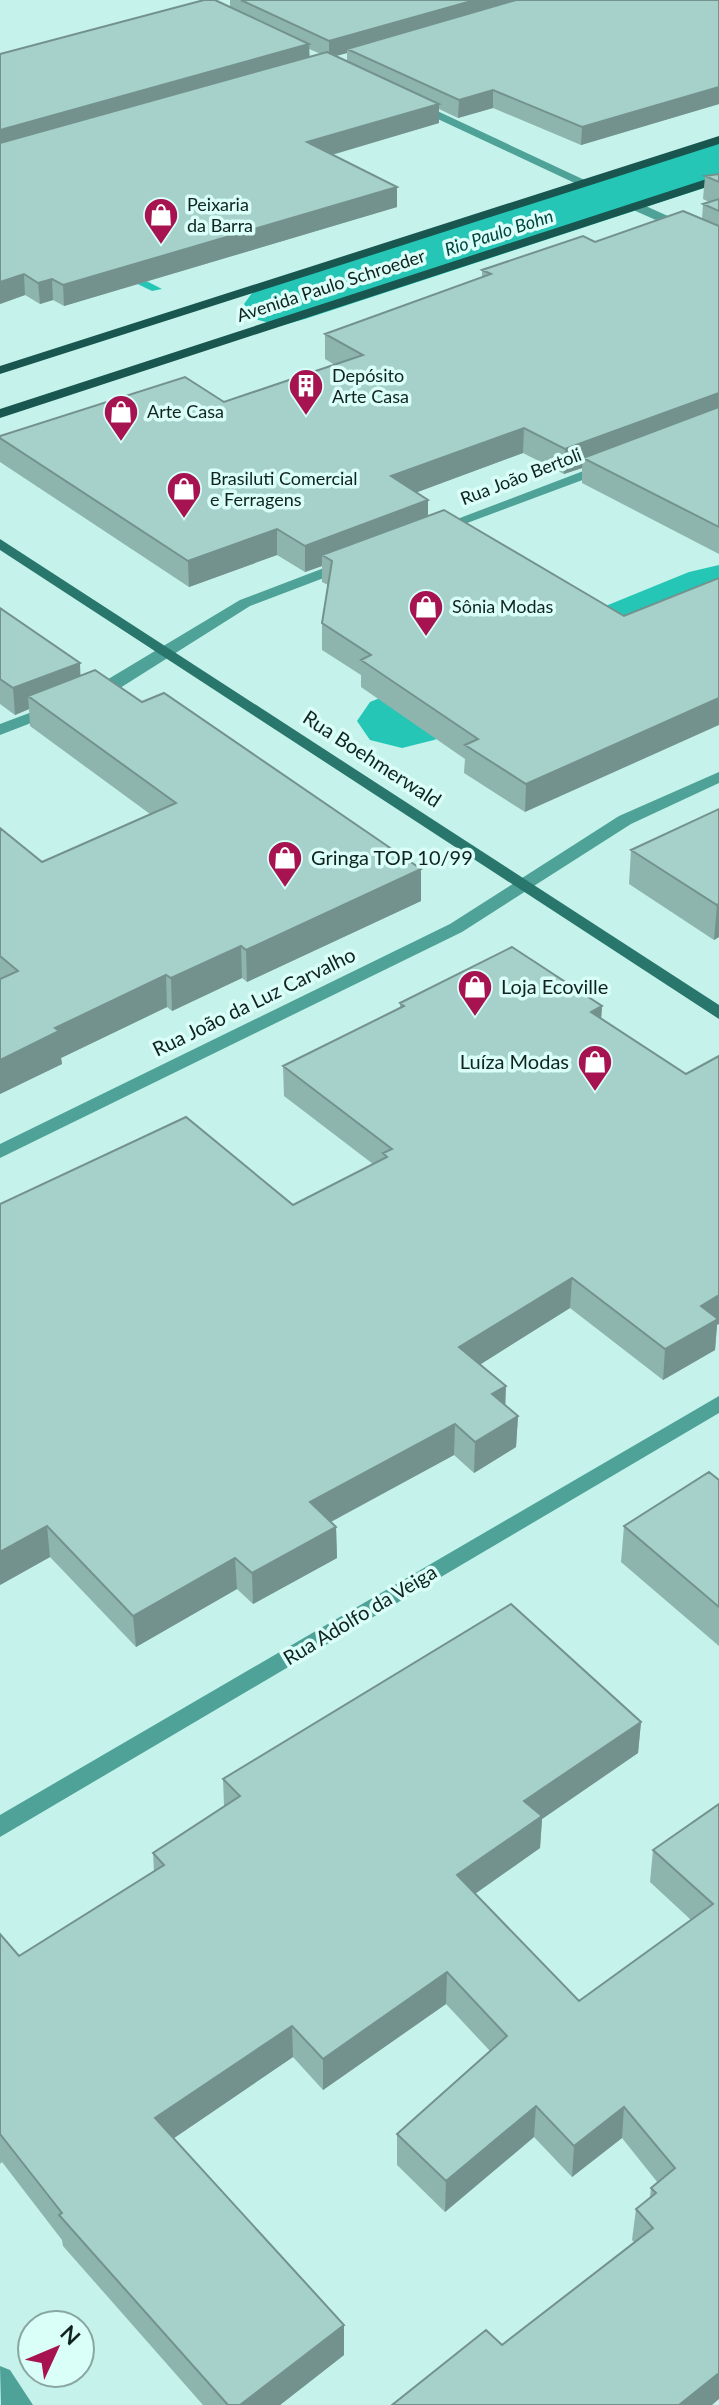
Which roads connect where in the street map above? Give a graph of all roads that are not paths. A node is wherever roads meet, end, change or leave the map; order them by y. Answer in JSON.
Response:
{"nodes":[{"id":1,"x":400,"y":97,"type":"edge"},
{"id":2,"x":719,"y":140,"type":"edge"},
{"id":3,"x":719,"y":179,"type":"edge"},
{"id":4,"x":585,"y":183,"type":"junction"},
{"id":5,"x":635,"y":206,"type":"junction"},
{"id":6,"x":719,"y":244,"type":"edge"},
{"id":7,"x":0,"y":370,"type":"edge"},
{"id":8,"x":0,"y":414,"type":"edge"},
{"id":9,"x":615,"y":462,"type":"edge"},
{"id":10,"x":422,"y":536,"type":"edge"},
{"id":11,"x":0,"y":543,"type":"edge"},
{"id":12,"x":363,"y":558,"type":"edge"},
{"id":13,"x":165,"y":651,"type":"junction"},
{"id":14,"x":0,"y":730,"type":"edge"},
{"id":15,"x":719,"y":777,"type":"edge"},
{"id":16,"x":523,"y":884,"type":"junction"},
{"id":17,"x":719,"y":1013,"type":"edge"},
{"id":18,"x":0,"y":1152,"type":"edge"},
{"id":19,"x":719,"y":1403,"type":"edge"},
{"id":20,"x":0,"y":1827,"type":"edge"},
{"id":21,"x":0,"y":2380,"type":"edge"},
{"id":22,"x":18,"y":2405,"type":"edge"}],
"edges":[{"from":1,"to":4,"type":"street"},
{"from":2,"to":4,"type":"main road","name":"Avenida Paulo Schroeder"},
{"from":3,"to":5,"type":"main road","name":"Avenida Paulo Schroeder"},
{"from":4,"to":7,"type":"main road","name":"Avenida Paulo Schroeder"},
{"from":5,"to":6,"type":"street"},
{"from":5,"to":8,"type":"main road","name":"Avenida Paulo Schroeder"},
{"from":9,"to":10,"type":"street","name":"Rua João Bertoli"},
{"from":11,"to":13,"type":"main road","name":"Rua Boehmerwald"},
{"from":12,"to":13,"type":"street"},
{"from":13,"to":14,"type":"street"},
{"from":13,"to":16,"type":"main road","name":"Rua Boehmerwald"},
{"from":15,"to":16,"type":"street","name":"Rua João da Luz Carvalho"},
{"from":16,"to":17,"type":"main road","name":"Rua Boehmerwald"},
{"from":16,"to":18,"type":"street","name":"Rua João da Luz Carvalho"},
{"from":19,"to":20,"type":"street","name":"Rua Adolfo da Veiga"},
{"from":21,"to":22,"type":"street"}]}
